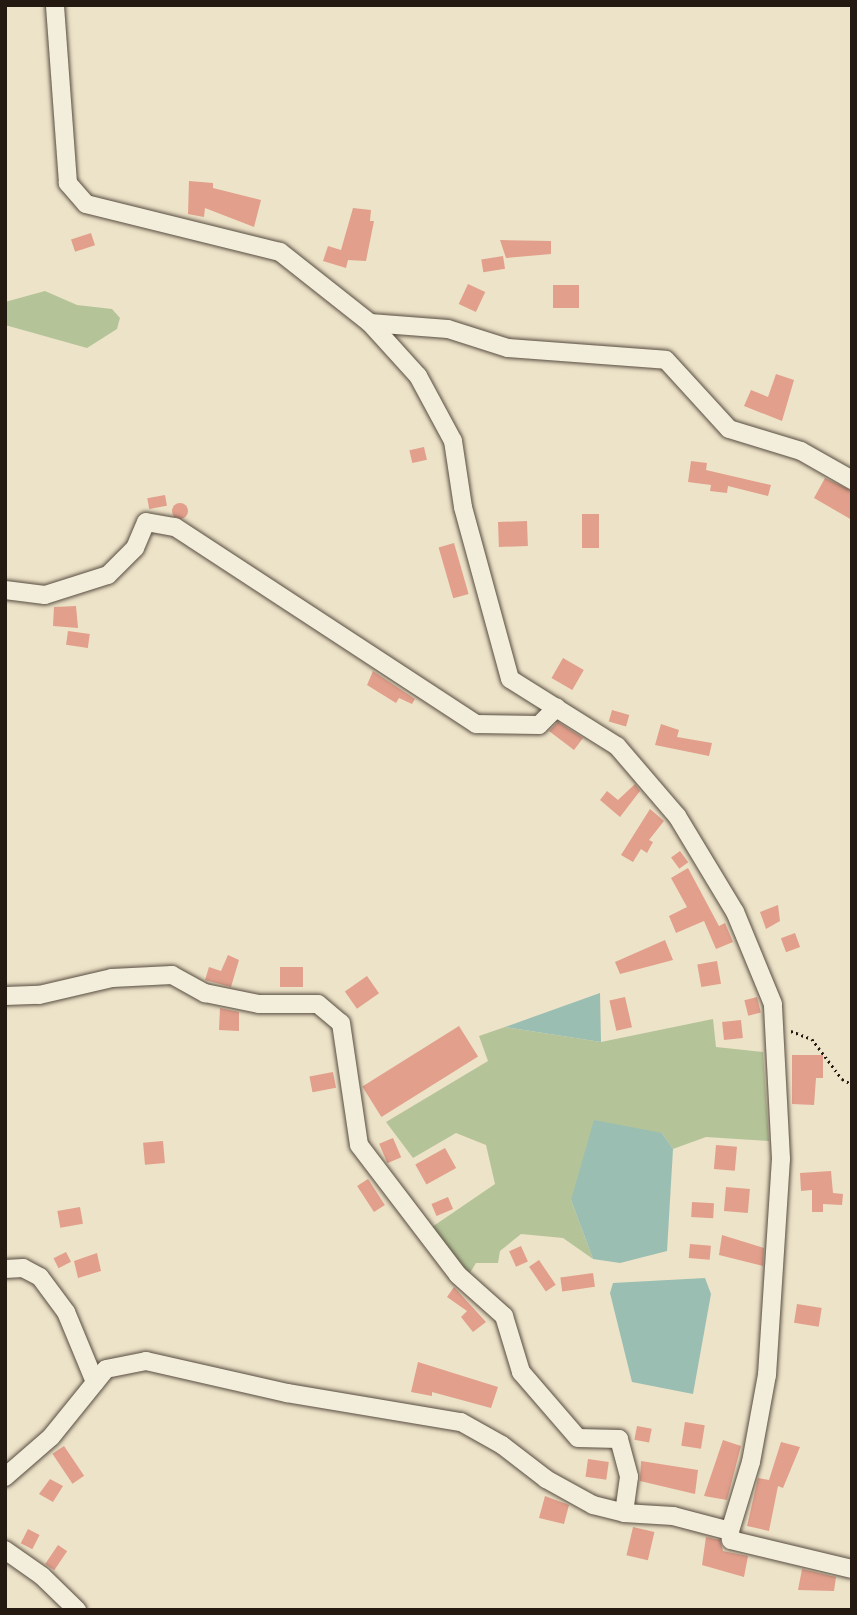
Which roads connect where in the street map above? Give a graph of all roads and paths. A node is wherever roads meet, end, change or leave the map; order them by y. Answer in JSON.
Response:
{"nodes":[{"id":1,"x":55,"y":5,"type":"edge"},
{"id":2,"x":370,"y":323,"type":"junction"},
{"id":3,"x":852,"y":480,"type":"edge"},
{"id":4,"x":5,"y":590,"type":"edge"},
{"id":5,"x":557,"y":707,"type":"junction"},
{"id":6,"x":5,"y":996,"type":"edge"},
{"id":7,"x":774,"y":1028,"type":"junction"},
{"id":8,"x":852,"y":1084,"type":"edge"},
{"id":9,"x":5,"y":1269,"type":"edge"},
{"id":10,"x":95,"y":1382,"type":"junction"},
{"id":11,"x":5,"y":1477,"type":"edge"},
{"id":12,"x":624,"y":1513,"type":"junction"},
{"id":13,"x":730,"y":1531,"type":"junction"},
{"id":14,"x":5,"y":1550,"type":"edge"},
{"id":15,"x":852,"y":1569,"type":"edge"},
{"id":16,"x":77,"y":1610,"type":"edge"}],
"edges":[{"from":1,"to":2,"type":"street"},
{"from":2,"to":3,"type":"street"},
{"from":2,"to":5,"type":"street"},
{"from":4,"to":5,"type":"street"},
{"from":5,"to":7,"type":"street"},
{"from":6,"to":12,"type":"street"},
{"from":7,"to":8,"type":"path"},
{"from":7,"to":13,"type":"street"},
{"from":9,"to":10,"type":"street"},
{"from":10,"to":11,"type":"street"},
{"from":10,"to":12,"type":"street"},
{"from":12,"to":13,"type":"street"},
{"from":13,"to":15,"type":"street"},
{"from":14,"to":16,"type":"street"}]}
